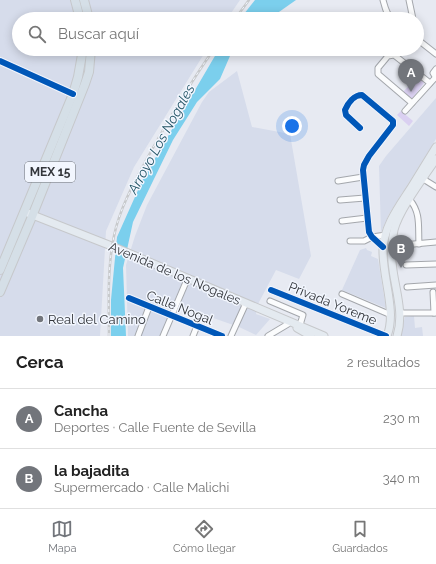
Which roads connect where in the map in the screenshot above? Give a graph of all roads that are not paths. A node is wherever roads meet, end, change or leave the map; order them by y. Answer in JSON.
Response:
{"nodes":[{"id":1,"x":75,"y":0,"type":"edge"},
{"id":2,"x":84,"y":0,"type":"edge"},
{"id":3,"x":383,"y":0,"type":"edge"},
{"id":4,"x":409,"y":0,"type":"edge"},
{"id":5,"x":78,"y":12,"type":"edge"},
{"id":6,"x":87,"y":12,"type":"edge"},
{"id":7,"x":387,"y":12,"type":"edge"},
{"id":8,"x":412,"y":12,"type":"edge"},
{"id":9,"x":424,"y":45,"type":"edge"},
{"id":10,"x":436,"y":54,"type":"edge"},
{"id":11,"x":82,"y":56,"type":"edge"},
{"id":12,"x":91,"y":56,"type":"edge"},
{"id":13,"x":388,"y":56,"type":"edge"},
{"id":14,"x":395,"y":56,"type":"edge"},
{"id":15,"x":0,"y":61,"type":"edge"},
{"id":16,"x":436,"y":69,"type":"edge"},
{"id":17,"x":436,"y":78,"type":"edge"},
{"id":18,"x":430,"y":83,"type":"junction"},
{"id":19,"x":73,"y":94,"type":"junction"},
{"id":20,"x":412,"y":103,"type":"junction"},
{"id":21,"x":405,"y":111,"type":"dead end"},
{"id":22,"x":360,"y":128,"type":"dead end"},
{"id":23,"x":436,"y":147,"type":"edge"},
{"id":24,"x":436,"y":159,"type":"edge"},
{"id":25,"x":363,"y":177,"type":"junction"},
{"id":26,"x":421,"y":177,"type":"junction"},
{"id":27,"x":338,"y":180,"type":"dead end"},
{"id":28,"x":436,"y":187,"type":"edge"},
{"id":29,"x":365,"y":198,"type":"junction"},
{"id":30,"x":340,"y":200,"type":"dead end"},
{"id":31,"x":410,"y":200,"type":"junction"},
{"id":32,"x":28,"y":215,"type":"junction"},
{"id":33,"x":367,"y":218,"type":"junction"},
{"id":34,"x":342,"y":221,"type":"dead end"},
{"id":35,"x":386,"y":235,"type":"junction"},
{"id":36,"x":372,"y":237,"type":"junction"},
{"id":37,"x":350,"y":241,"type":"dead end"},
{"id":38,"x":436,"y":242,"type":"edge"},
{"id":39,"x":419,"y":244,"type":"junction"},
{"id":40,"x":392,"y":246,"type":"junction"},
{"id":41,"x":383,"y":247,"type":"junction"},
{"id":42,"x":128,"y":256,"type":"junction"},
{"id":43,"x":436,"y":264,"type":"edge"},
{"id":44,"x":406,"y":265,"type":"dead end"},
{"id":45,"x":0,"y":270,"type":"edge"},
{"id":46,"x":186,"y":282,"type":"junction"},
{"id":47,"x":436,"y":285,"type":"edge"},
{"id":48,"x":407,"y":287,"type":"dead end"},
{"id":49,"x":271,"y":290,"type":"dead end"},
{"id":50,"x":0,"y":292,"type":"edge"},
{"id":51,"x":433,"y":292,"type":"dead end"},
{"id":52,"x":342,"y":294,"type":"dead end"},
{"id":53,"x":129,"y":298,"type":"dead end"},
{"id":54,"x":270,"y":301,"type":"dead end"},
{"id":55,"x":246,"y":305,"type":"junction"},
{"id":56,"x":149,"y":307,"type":"junction"},
{"id":57,"x":400,"y":313,"type":"junction"},
{"id":58,"x":435,"y":313,"type":"edge"},
{"id":59,"x":391,"y":315,"type":"junction"},
{"id":60,"x":171,"y":316,"type":"junction"},
{"id":61,"x":288,"y":324,"type":"junction"},
{"id":62,"x":300,"y":325,"type":"junction"},
{"id":63,"x":197,"y":326,"type":"junction"},
{"id":64,"x":138,"y":336,"type":"edge"},
{"id":65,"x":163,"y":336,"type":"edge"},
{"id":66,"x":193,"y":336,"type":"edge"},
{"id":67,"x":222,"y":336,"type":"edge"},
{"id":68,"x":231,"y":336,"type":"edge"},
{"id":69,"x":268,"y":336,"type":"edge"},
{"id":70,"x":311,"y":336,"type":"edge"},
{"id":71,"x":324,"y":336,"type":"edge"},
{"id":72,"x":386,"y":336,"type":"edge"},
{"id":73,"x":397,"y":336,"type":"edge"}],
"edges":[{"from":1,"to":5,"type":"highway"},
{"from":2,"to":6,"type":"highway"},
{"from":3,"to":7,"type":"street"},
{"from":4,"to":8,"type":"street"},
{"from":9,"to":10,"type":"street"},
{"from":11,"to":19,"type":"highway","number":"MEX 15"},
{"from":12,"to":32,"type":"highway","number":"MEX 15"},
{"from":13,"to":20,"type":"street"},
{"from":14,"to":18,"type":"street"},
{"from":15,"to":19,"type":"street"},
{"from":16,"to":17,"type":"street"},
{"from":17,"to":18,"type":"street"},
{"from":18,"to":20,"type":"street"},
{"from":19,"to":32,"type":"highway","number":"MEX 15"},
{"from":20,"to":21,"type":"street"},
{"from":22,"to":25,"type":"street"},
{"from":23,"to":26,"type":"main road"},
{"from":24,"to":26,"type":"main road"},
{"from":25,"to":27,"type":"street"},
{"from":25,"to":29,"type":"street"},
{"from":26,"to":28,"type":"street"},
{"from":26,"to":31,"type":"main road"},
{"from":26,"to":35,"type":"main road"},
{"from":29,"to":30,"type":"street"},
{"from":29,"to":33,"type":"street"},
{"from":31,"to":39,"type":"street"},
{"from":31,"to":40,"type":"main road"},
{"from":32,"to":42,"type":"main road","name":"Avenida de los Nogales"},
{"from":32,"to":45,"type":"highway","number":"MEX 15"},
{"from":32,"to":50,"type":"highway","number":"MEX 15"},
{"from":33,"to":34,"type":"street"},
{"from":33,"to":36,"type":"street"},
{"from":35,"to":36,"type":"street"},
{"from":35,"to":41,"type":"main road"},
{"from":36,"to":37,"type":"street"},
{"from":36,"to":41,"type":"street"},
{"from":38,"to":39,"type":"street"},
{"from":39,"to":40,"type":"street"},
{"from":40,"to":57,"type":"main road"},
{"from":41,"to":59,"type":"main road"},
{"from":42,"to":46,"type":"main road","name":"Avenida de los Nogales"},
{"from":42,"to":55,"type":"main road","name":"Avenida de los Nogales"},
{"from":43,"to":44,"type":"street"},
{"from":46,"to":55,"type":"main road","name":"Avenida de los Nogales"},
{"from":46,"to":60,"type":"street"},
{"from":47,"to":48,"type":"street"},
{"from":49,"to":72,"type":"street","name":"Privada Yoreme"},
{"from":51,"to":58,"type":"street"},
{"from":52,"to":59,"type":"street"},
{"from":53,"to":56,"type":"street","name":"Calle Nogal"},
{"from":54,"to":62,"type":"street"},
{"from":55,"to":61,"type":"main road","name":"Avenida de los Nogales"},
{"from":55,"to":62,"type":"main road","name":"Avenida de los Nogales"},
{"from":55,"to":68,"type":"street"},
{"from":56,"to":60,"type":"street","name":"Calle Nogal"},
{"from":56,"to":64,"type":"street"},
{"from":57,"to":58,"type":"street"},
{"from":57,"to":73,"type":"main road"},
{"from":59,"to":72,"type":"main road"},
{"from":60,"to":63,"type":"street","name":"Calle Nogal"},
{"from":60,"to":65,"type":"street"},
{"from":61,"to":69,"type":"street"},
{"from":61,"to":70,"type":"main road","name":"Avenida de los Nogales"},
{"from":62,"to":71,"type":"main road","name":"Avenida de los Nogales"},
{"from":63,"to":66,"type":"street"},
{"from":63,"to":67,"type":"street","name":"Calle Nogal"}]}
